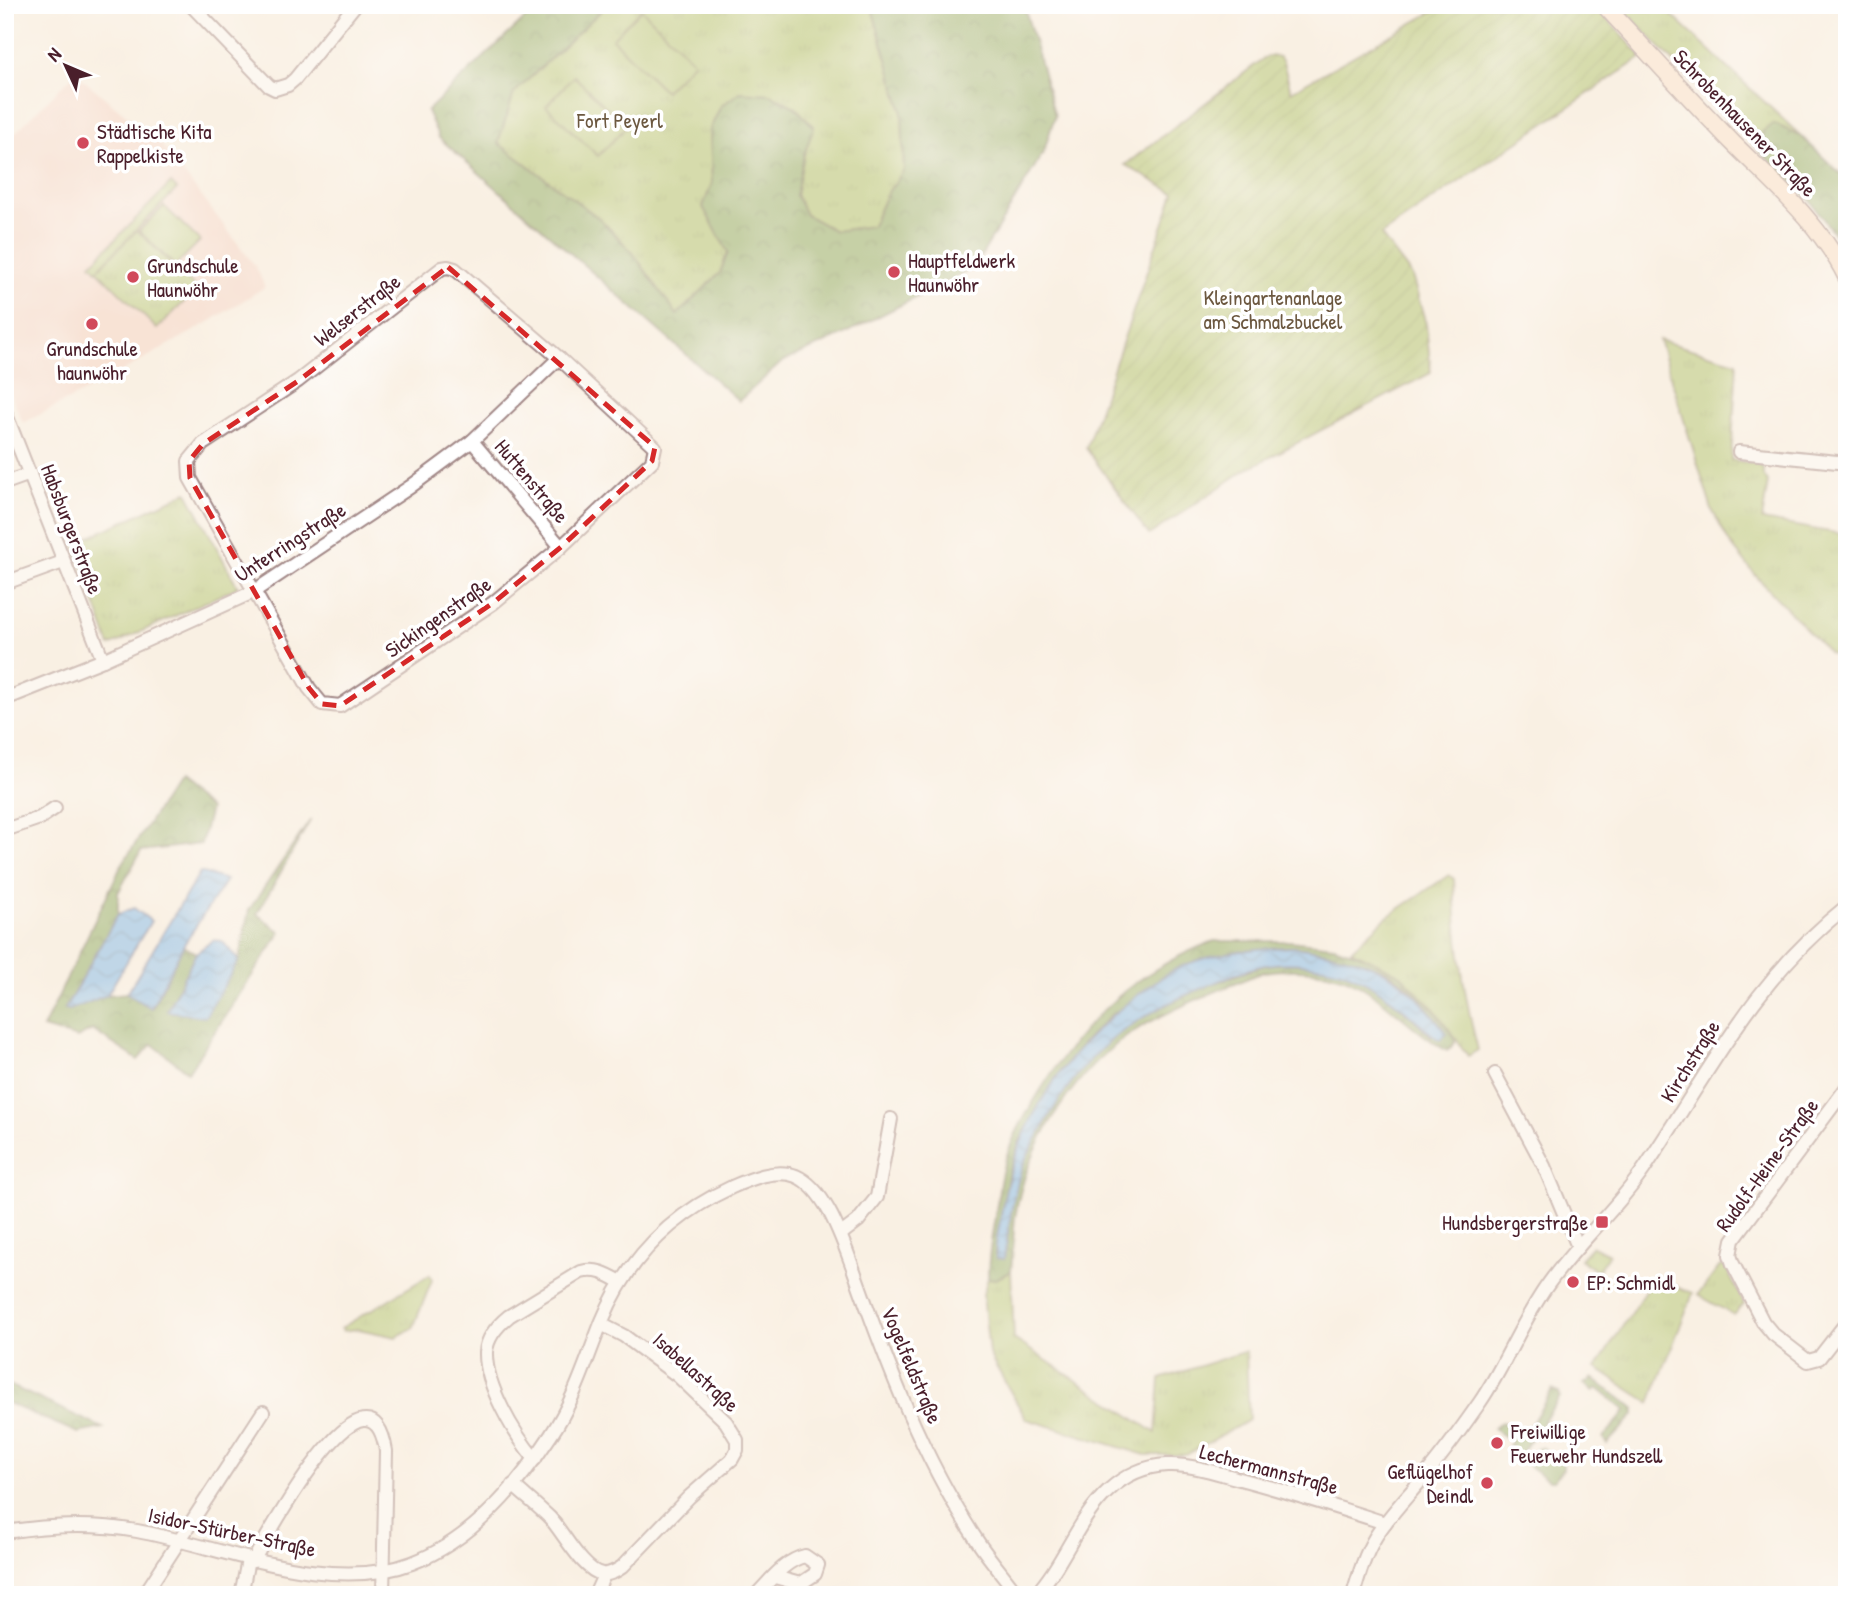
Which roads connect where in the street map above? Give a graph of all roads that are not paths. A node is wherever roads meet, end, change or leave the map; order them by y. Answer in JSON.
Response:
{"nodes":[{"id":1,"x":191,"y":5,"type":"edge"},
{"id":2,"x":355,"y":5,"type":"edge"},
{"id":3,"x":1604,"y":5,"type":"edge"},
{"id":4,"x":1847,"y":278,"type":"edge"},
{"id":5,"x":559,"y":358,"type":"junction"},
{"id":6,"x":5,"y":412,"type":"edge"},
{"id":7,"x":472,"y":440,"type":"junction"},
{"id":8,"x":655,"y":447,"type":"joint"},
{"id":9,"x":1739,"y":452,"type":"dead end"},
{"id":10,"x":1847,"y":463,"type":"edge"},
{"id":11,"x":30,"y":474,"type":"junction"},
{"id":12,"x":5,"y":483,"type":"edge"},
{"id":13,"x":562,"y":547,"type":"junction"},
{"id":14,"x":63,"y":562,"type":"junction"},
{"id":15,"x":5,"y":583,"type":"edge"},
{"id":16,"x":253,"y":592,"type":"junction"},
{"id":17,"x":103,"y":660,"type":"junction"},
{"id":18,"x":5,"y":699,"type":"edge"},
{"id":19,"x":55,"y":808,"type":"dead end"},
{"id":20,"x":5,"y":830,"type":"edge"},
{"id":21,"x":1847,"y":906,"type":"edge"},
{"id":22,"x":1495,"y":1074,"type":"dead end"},
{"id":23,"x":1847,"y":1087,"type":"edge"},
{"id":24,"x":891,"y":1119,"type":"dead end"},
{"id":25,"x":763,"y":1176,"type":"joint"},
{"id":26,"x":841,"y":1234,"type":"junction"},
{"id":27,"x":1578,"y":1247,"type":"junction"},
{"id":28,"x":621,"y":1282,"type":"junction"},
{"id":29,"x":1847,"y":1322,"type":"edge"},
{"id":30,"x":601,"y":1324,"type":"junction"},
{"id":31,"x":263,"y":1412,"type":"dead end"},
{"id":32,"x":535,"y":1459,"type":"junction"},
{"id":33,"x":513,"y":1485,"type":"junction"},
{"id":34,"x":1385,"y":1523,"type":"junction"},
{"id":35,"x":5,"y":1532,"type":"edge"},
{"id":36,"x":178,"y":1542,"type":"junction"},
{"id":37,"x":251,"y":1560,"type":"junction"},
{"id":38,"x":384,"y":1571,"type":"junction"},
{"id":39,"x":604,"y":1575,"type":"junction"},
{"id":40,"x":775,"y":1577,"type":"dead end"},
{"id":41,"x":144,"y":1595,"type":"edge"},
{"id":42,"x":240,"y":1595,"type":"edge"},
{"id":43,"x":383,"y":1595,"type":"edge"},
{"id":44,"x":595,"y":1595,"type":"edge"},
{"id":45,"x":756,"y":1595,"type":"edge"},
{"id":46,"x":1018,"y":1595,"type":"edge"},
{"id":47,"x":1035,"y":1595,"type":"edge"},
{"id":48,"x":1353,"y":1595,"type":"edge"}],
"edges":[{"from":1,"to":2,"type":"street"},
{"from":3,"to":4,"type":"street","name":"Schrobenhausener Straße"},
{"from":5,"to":7,"type":"street","name":"Unterringstraße"},
{"from":5,"to":8,"type":"street","name":"Welserstraße"},
{"from":5,"to":16,"type":"street","name":"Welserstraße"},
{"from":6,"to":11,"type":"street","name":"Habsburgerstraße"},
{"from":7,"to":13,"type":"street","name":"Huttenstraße"},
{"from":7,"to":16,"type":"street","name":"Unterringstraße"},
{"from":8,"to":13,"type":"street","name":"Sickingenstraße"},
{"from":9,"to":10,"type":"street"},
{"from":11,"to":12,"type":"street"},
{"from":11,"to":14,"type":"street","name":"Habsburgerstraße"},
{"from":13,"to":16,"type":"street","name":"Sickingenstraße"},
{"from":14,"to":15,"type":"street"},
{"from":14,"to":17,"type":"street","name":"Habsburgerstraße"},
{"from":16,"to":17,"type":"street","name":"Unterringstraße"},
{"from":17,"to":18,"type":"street","name":"Unterringstraße"},
{"from":19,"to":20,"type":"street"},
{"from":21,"to":27,"type":"street","name":"Kirchstraße"},
{"from":22,"to":27,"type":"street"},
{"from":23,"to":29,"type":"street","name":"Rudolf-Heine-Straße"},
{"from":24,"to":26,"type":"street"},
{"from":25,"to":26,"type":"street","name":"Vogelfeldstraße"},
{"from":25,"to":28,"type":"street","name":"Isidor-Stürber-Straße"},
{"from":26,"to":46,"type":"street","name":"Vogelfeldstraße"},
{"from":27,"to":34,"type":"street","name":"Kirchstraße"},
{"from":28,"to":30,"type":"street","name":"Isidor-Stürber-Straße"},
{"from":28,"to":32,"type":"street"},
{"from":30,"to":32,"type":"street","name":"Isidor-Stürber-Straße"},
{"from":30,"to":39,"type":"street","name":"Isabellastraße"},
{"from":31,"to":36,"type":"street"},
{"from":32,"to":33,"type":"street","name":"Isidor-Stürber-Straße"},
{"from":33,"to":38,"type":"street","name":"Isidor-Stürber-Straße"},
{"from":33,"to":39,"type":"street"},
{"from":34,"to":47,"type":"street","name":"Lechermannstraße"},
{"from":34,"to":48,"type":"street","name":"Kirchstraße"},
{"from":35,"to":36,"type":"street","name":"Isidor-Stürber-Straße"},
{"from":36,"to":37,"type":"street","name":"Isidor-Stürber-Straße"},
{"from":36,"to":41,"type":"street"},
{"from":37,"to":38,"type":"street","name":"Isidor-Stürber-Straße"},
{"from":37,"to":38,"type":"street"},
{"from":37,"to":42,"type":"street"},
{"from":38,"to":43,"type":"street"},
{"from":39,"to":44,"type":"street"},
{"from":40,"to":45,"type":"street"}]}
